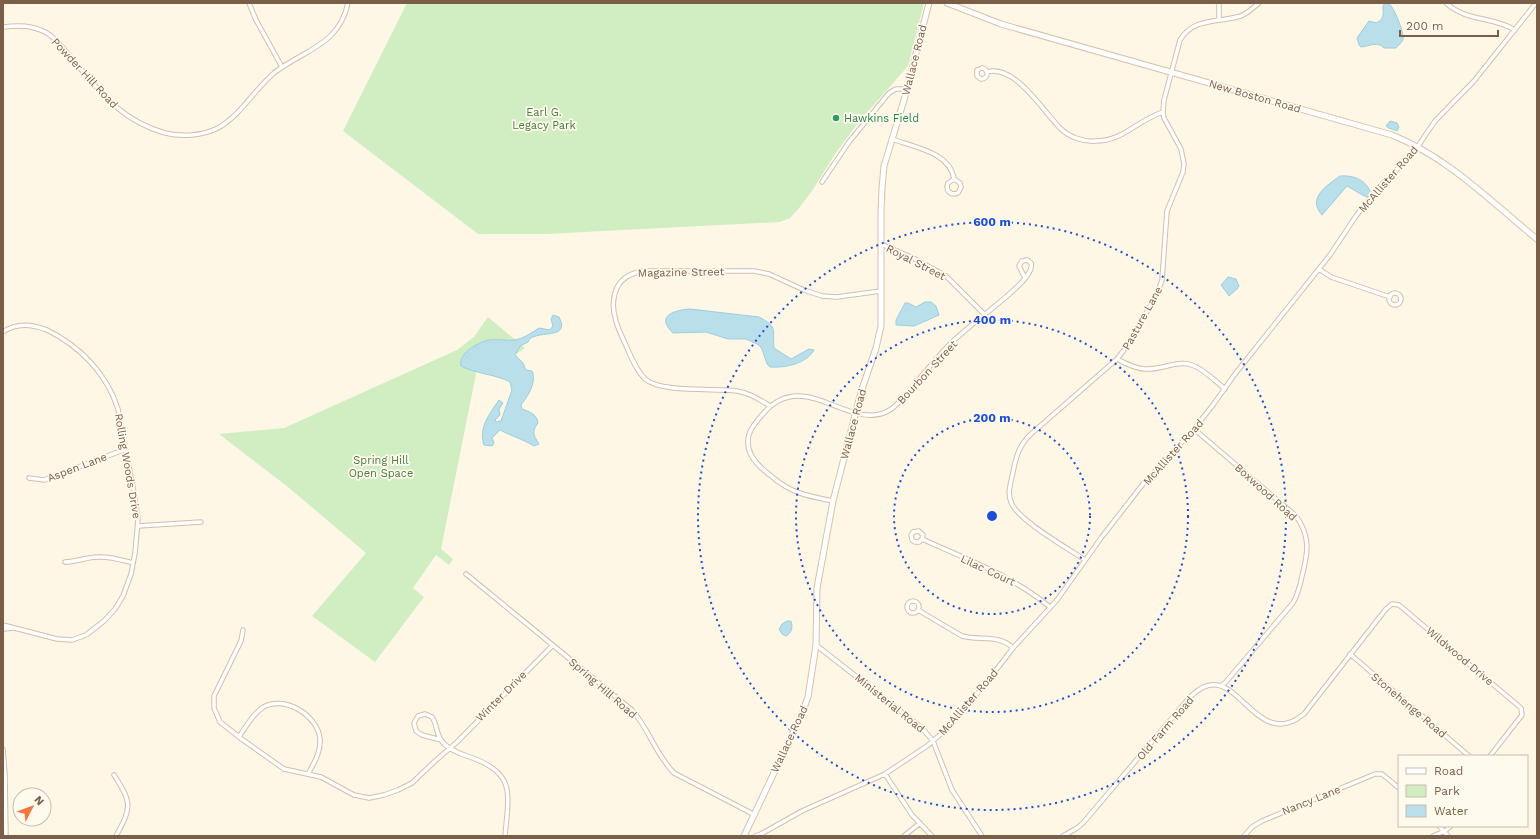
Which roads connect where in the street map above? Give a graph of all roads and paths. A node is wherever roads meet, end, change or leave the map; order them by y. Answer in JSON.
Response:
{"nodes":[{"id":1,"x":249,"y":3,"type":"edge"},
{"id":2,"x":348,"y":3,"type":"edge"},
{"id":3,"x":929,"y":3,"type":"edge"},
{"id":4,"x":948,"y":3,"type":"edge"},
{"id":5,"x":1219,"y":3,"type":"edge"},
{"id":6,"x":1259,"y":3,"type":"edge"},
{"id":7,"x":1446,"y":3,"type":"edge"},
{"id":8,"x":1536,"y":3,"type":"edge"},
{"id":9,"x":1219,"y":20,"type":"junction"},
{"id":10,"x":3,"y":27,"type":"edge"},
{"id":11,"x":1515,"y":30,"type":"junction"},
{"id":12,"x":282,"y":67,"type":"junction"},
{"id":13,"x":987,"y":72,"type":"dead end"},
{"id":14,"x":1171,"y":72,"type":"junction"},
{"id":15,"x":907,"y":89,"type":"junction"},
{"id":16,"x":1163,"y":112,"type":"junction"},
{"id":17,"x":892,"y":139,"type":"junction"},
{"id":18,"x":1418,"y":146,"type":"junction"},
{"id":19,"x":954,"y":179,"type":"junction"},
{"id":20,"x":822,"y":182,"type":"dead end"},
{"id":21,"x":1537,"y":239,"type":"edge"},
{"id":22,"x":880,"y":244,"type":"junction"},
{"id":23,"x":1319,"y":269,"type":"junction"},
{"id":24,"x":1025,"y":278,"type":"junction"},
{"id":25,"x":881,"y":291,"type":"junction"},
{"id":26,"x":1390,"y":297,"type":"dead end"},
{"id":27,"x":984,"y":314,"type":"junction"},
{"id":28,"x":3,"y":332,"type":"edge"},
{"id":29,"x":1117,"y":359,"type":"junction"},
{"id":30,"x":1225,"y":389,"type":"junction"},
{"id":31,"x":770,"y":406,"type":"junction"},
{"id":32,"x":856,"y":413,"type":"junction"},
{"id":33,"x":1194,"y":429,"type":"junction"},
{"id":34,"x":126,"y":449,"type":"junction"},
{"id":35,"x":29,"y":478,"type":"dead end"},
{"id":36,"x":833,"y":501,"type":"junction"},
{"id":37,"x":201,"y":522,"type":"dead end"},
{"id":38,"x":138,"y":526,"type":"junction"},
{"id":39,"x":922,"y":539,"type":"dead end"},
{"id":40,"x":1085,"y":560,"type":"junction"},
{"id":41,"x":65,"y":562,"type":"dead end"},
{"id":42,"x":133,"y":563,"type":"junction"},
{"id":43,"x":466,"y":574,"type":"dead end"},
{"id":44,"x":1050,"y":607,"type":"junction"},
{"id":45,"x":918,"y":610,"type":"dead end"},
{"id":46,"x":3,"y":625,"type":"edge"},
{"id":47,"x":13,"y":628,"type":"junction"},
{"id":48,"x":3,"y":630,"type":"edge"},
{"id":49,"x":243,"y":630,"type":"dead end"},
{"id":50,"x":553,"y":645,"type":"junction"},
{"id":51,"x":816,"y":645,"type":"junction"},
{"id":52,"x":1013,"y":648,"type":"junction"},
{"id":53,"x":1350,"y":654,"type":"junction"},
{"id":54,"x":1221,"y":686,"type":"junction"},
{"id":55,"x":239,"y":737,"type":"junction"},
{"id":56,"x":441,"y":740,"type":"junction"},
{"id":57,"x":933,"y":742,"type":"junction"},
{"id":58,"x":3,"y":749,"type":"edge"},
{"id":59,"x":451,"y":749,"type":"junction"},
{"id":60,"x":1468,"y":755,"type":"edge"},
{"id":61,"x":1491,"y":755,"type":"edge"},
{"id":62,"x":308,"y":774,"type":"junction"},
{"id":63,"x":885,"y":774,"type":"junction"},
{"id":64,"x":114,"y":775,"type":"dead end"},
{"id":65,"x":1398,"y":787,"type":"edge"},
{"id":66,"x":755,"y":815,"type":"junction"},
{"id":67,"x":920,"y":823,"type":"junction"},
{"id":68,"x":1440,"y":827,"type":"edge"},
{"id":69,"x":1450,"y":827,"type":"edge"},
{"id":70,"x":1445,"y":832,"type":"junction"},
{"id":71,"x":6,"y":836,"type":"edge"},
{"id":72,"x":116,"y":836,"type":"edge"},
{"id":73,"x":505,"y":836,"type":"edge"},
{"id":74,"x":744,"y":836,"type":"edge"},
{"id":75,"x":755,"y":836,"type":"edge"},
{"id":76,"x":904,"y":836,"type":"edge"},
{"id":77,"x":932,"y":836,"type":"edge"},
{"id":78,"x":982,"y":836,"type":"edge"},
{"id":79,"x":1063,"y":836,"type":"edge"},
{"id":80,"x":1244,"y":836,"type":"edge"},
{"id":81,"x":1433,"y":836,"type":"edge"},
{"id":82,"x":1448,"y":836,"type":"edge"}],
"edges":[{"from":1,"to":12,"type":"street"},
{"from":2,"to":12,"type":"street","name":"Powder Hill Road"},
{"from":3,"to":15,"type":"street","name":"Wallace Road"},
{"from":4,"to":14,"type":"street","name":"New Boston Road"},
{"from":5,"to":9,"type":"street"},
{"from":6,"to":9,"type":"street"},
{"from":7,"to":11,"type":"street"},
{"from":8,"to":11,"type":"street","name":"McAllister Road"},
{"from":9,"to":14,"type":"street"},
{"from":10,"to":12,"type":"street","name":"Powder Hill Road"},
{"from":11,"to":18,"type":"street","name":"McAllister Road"},
{"from":13,"to":16,"type":"street"},
{"from":14,"to":16,"type":"street"},
{"from":14,"to":18,"type":"street","name":"New Boston Road"},
{"from":15,"to":17,"type":"street","name":"Wallace Road"},
{"from":15,"to":20,"type":"street"},
{"from":16,"to":29,"type":"street","name":"Pasture Lane"},
{"from":17,"to":19,"type":"street"},
{"from":17,"to":22,"type":"street","name":"Wallace Road"},
{"from":18,"to":21,"type":"street","name":"New Boston Road"},
{"from":18,"to":23,"type":"street","name":"McAllister Road"},
{"from":19,"to":19,"type":"street"},
{"from":22,"to":25,"type":"street","name":"Wallace Road"},
{"from":22,"to":27,"type":"street","name":"Royal Street"},
{"from":23,"to":26,"type":"street"},
{"from":23,"to":30,"type":"street","name":"McAllister Road"},
{"from":24,"to":24,"type":"street"},
{"from":24,"to":27,"type":"street","name":"Bourbon Street"},
{"from":25,"to":31,"type":"street","name":"Magazine Street"},
{"from":25,"to":32,"type":"street","name":"Wallace Road"},
{"from":27,"to":32,"type":"street","name":"Bourbon Street"},
{"from":28,"to":34,"type":"street","name":"Rolling Woods Drive"},
{"from":29,"to":30,"type":"street"},
{"from":29,"to":40,"type":"street","name":"Pasture Lane"},
{"from":30,"to":33,"type":"street","name":"McAllister Road"},
{"from":31,"to":32,"type":"street"},
{"from":31,"to":36,"type":"street"},
{"from":32,"to":36,"type":"street","name":"Wallace Road"},
{"from":33,"to":40,"type":"street","name":"McAllister Road"},
{"from":33,"to":54,"type":"street","name":"Boxwood Road"},
{"from":34,"to":35,"type":"street","name":"Aspen Lane"},
{"from":34,"to":38,"type":"street","name":"Rolling Woods Drive"},
{"from":36,"to":51,"type":"street","name":"Wallace Road"},
{"from":37,"to":38,"type":"street"},
{"from":38,"to":42,"type":"street","name":"Rolling Woods Drive"},
{"from":39,"to":44,"type":"street","name":"Lilac Court"},
{"from":40,"to":44,"type":"street","name":"McAllister Road"},
{"from":41,"to":42,"type":"street"},
{"from":42,"to":47,"type":"street","name":"Rolling Woods Drive"},
{"from":43,"to":50,"type":"street","name":"Spring Hill Road"},
{"from":44,"to":52,"type":"street","name":"McAllister Road"},
{"from":45,"to":52,"type":"street"},
{"from":46,"to":47,"type":"street","name":"Rolling Woods Drive"},
{"from":47,"to":48,"type":"street","name":"Rolling Woods Drive"},
{"from":49,"to":55,"type":"street"},
{"from":50,"to":59,"type":"street","name":"Winter Drive"},
{"from":50,"to":66,"type":"street","name":"Spring Hill Road"},
{"from":51,"to":57,"type":"street","name":"Ministerial Road"},
{"from":51,"to":66,"type":"street","name":"Wallace Road"},
{"from":52,"to":57,"type":"street","name":"McAllister Road"},
{"from":53,"to":54,"type":"street"},
{"from":53,"to":60,"type":"street","name":"Stonehenge Road"},
{"from":53,"to":61,"type":"street","name":"Wildwood Drive"},
{"from":54,"to":79,"type":"street","name":"Old Farm Road"},
{"from":55,"to":62,"type":"street"},
{"from":55,"to":62,"type":"street"},
{"from":56,"to":56,"type":"street"},
{"from":56,"to":59,"type":"street"},
{"from":57,"to":63,"type":"street","name":"McAllister Road"},
{"from":57,"to":78,"type":"street","name":"Ministerial Road"},
{"from":58,"to":71,"type":"street"},
{"from":59,"to":62,"type":"street","name":"Winter Drive"},
{"from":59,"to":73,"type":"street"},
{"from":63,"to":67,"type":"street"},
{"from":63,"to":75,"type":"street","name":"McAllister Road"},
{"from":64,"to":72,"type":"street"},
{"from":65,"to":80,"type":"street","name":"Nancy Lane"},
{"from":66,"to":74,"type":"street","name":"Wallace Road"},
{"from":67,"to":76,"type":"street"},
{"from":67,"to":77,"type":"street"},
{"from":68,"to":70,"type":"street"},
{"from":69,"to":70,"type":"street"},
{"from":70,"to":81,"type":"street"},
{"from":70,"to":82,"type":"street"}]}
